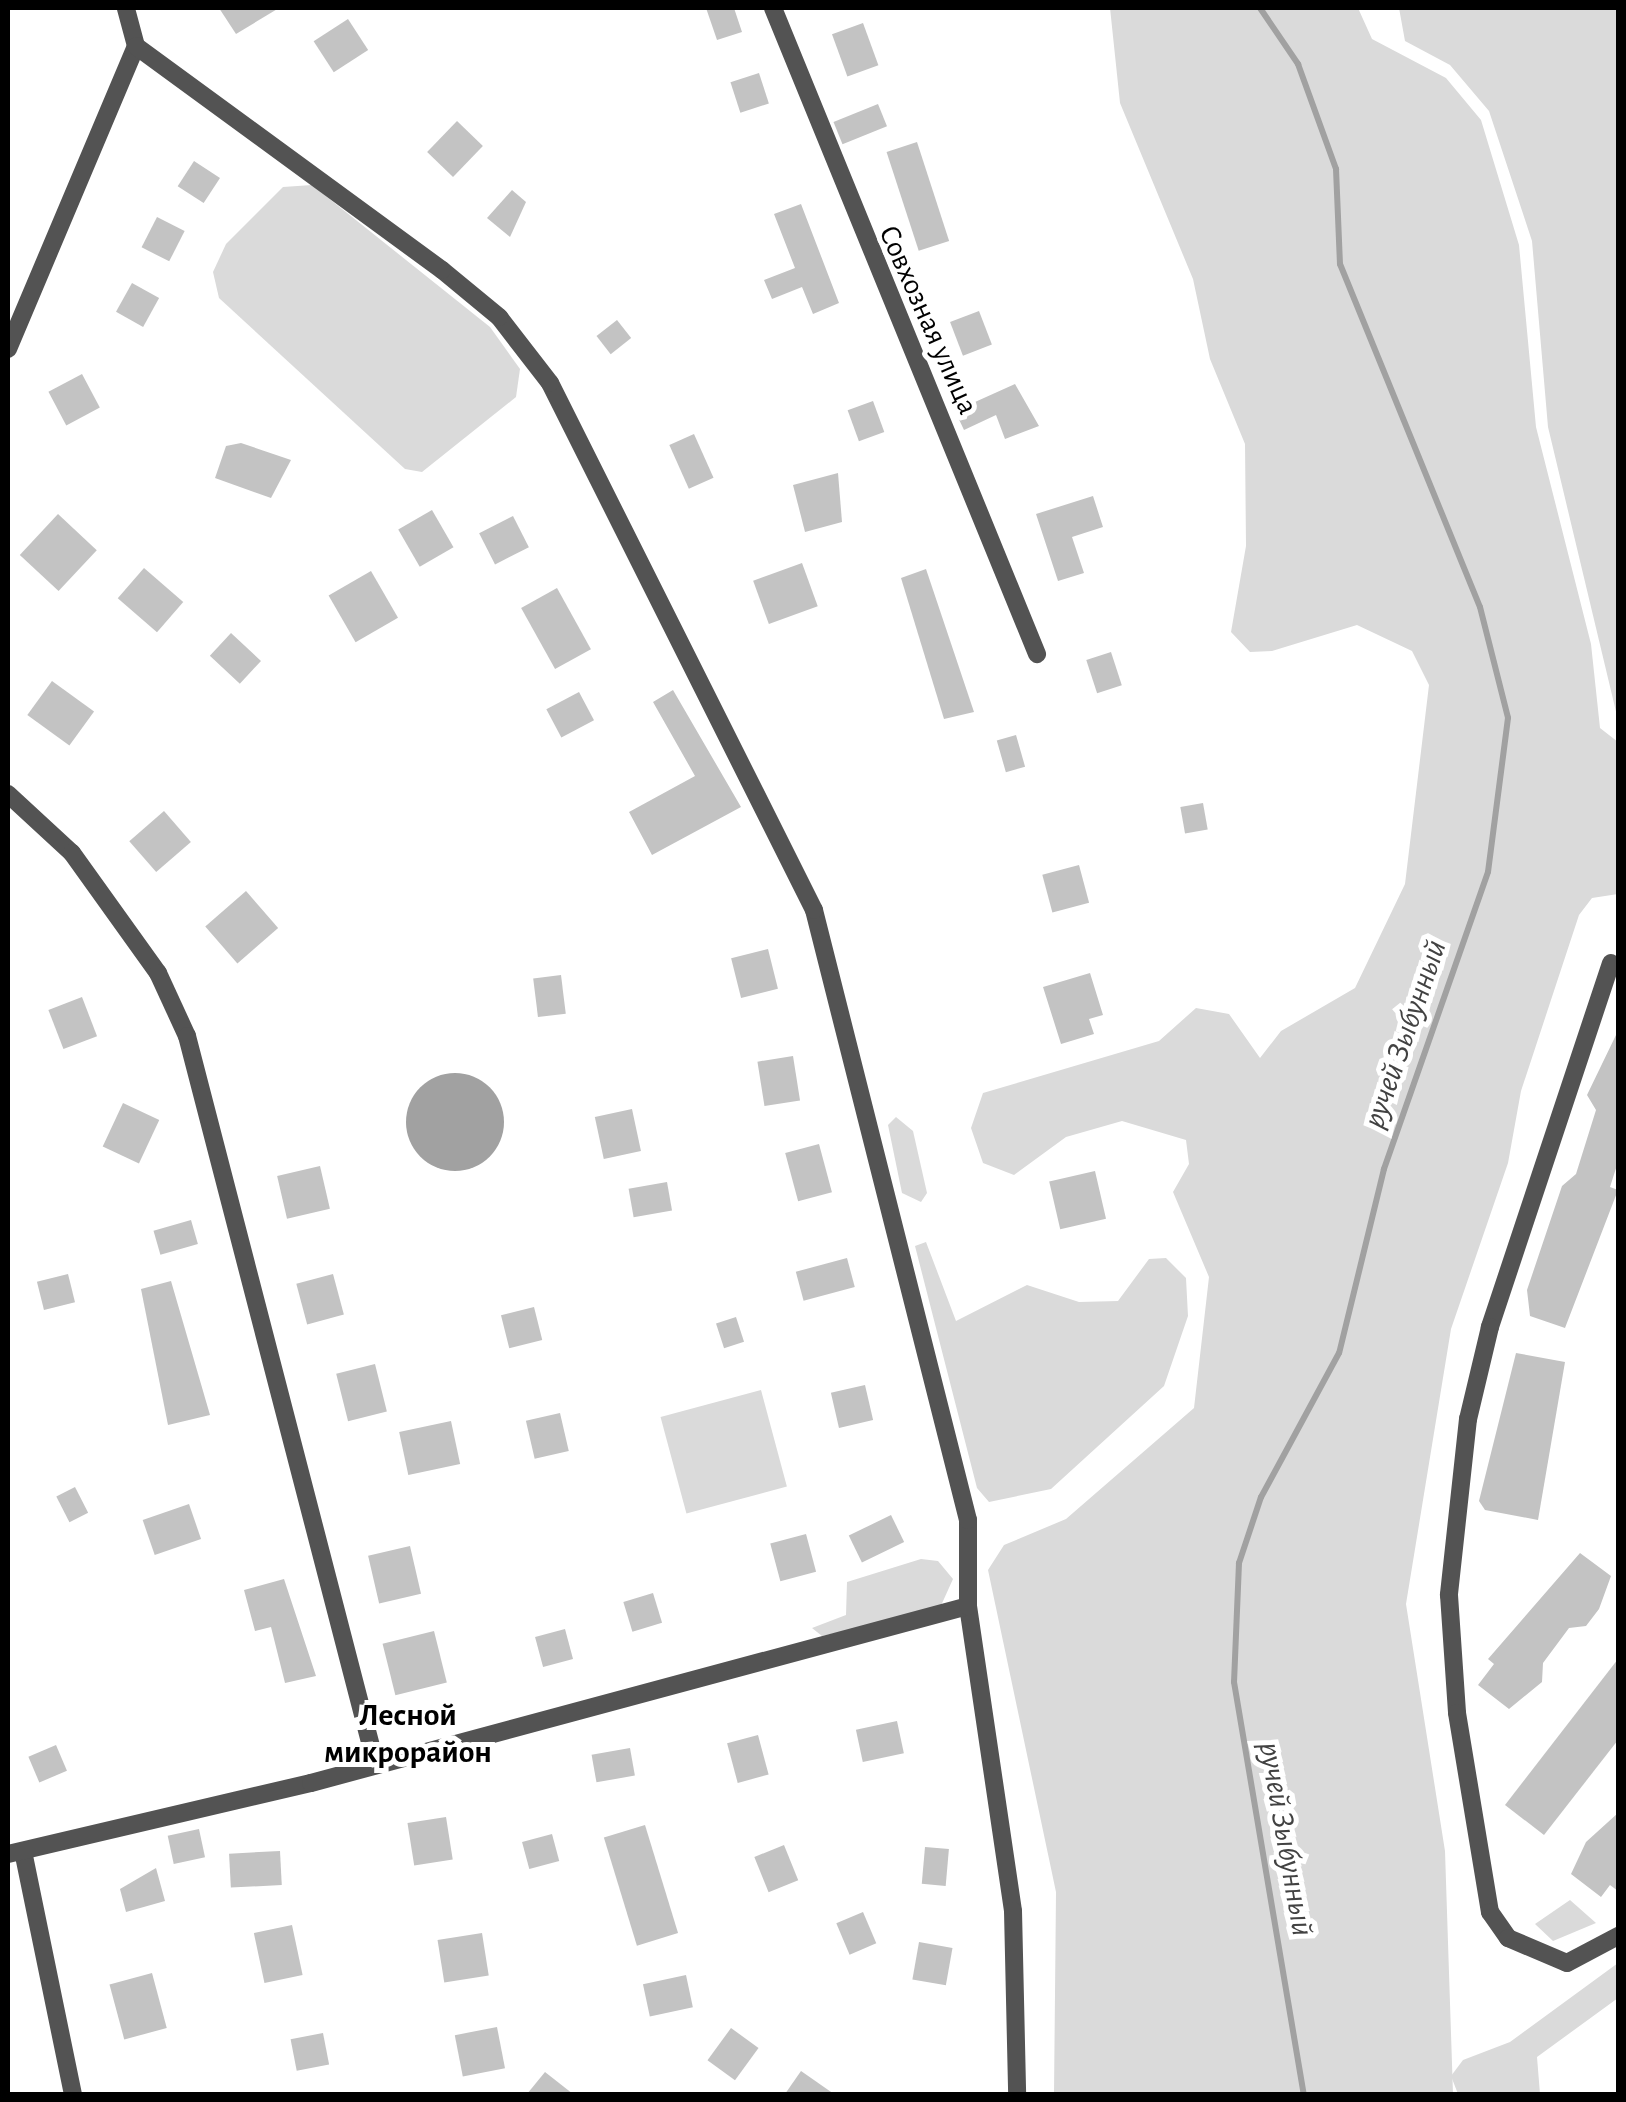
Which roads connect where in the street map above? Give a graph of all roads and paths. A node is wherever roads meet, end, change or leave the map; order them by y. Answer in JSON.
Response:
{"nodes":[{"id":1,"x":126,"y":8,"type":"edge"},
{"id":2,"x":773,"y":8,"type":"edge"},
{"id":3,"x":136,"y":46,"type":"junction"},
{"id":4,"x":8,"y":349,"type":"edge"},
{"id":5,"x":1037,"y":654,"type":"dead end"},
{"id":6,"x":8,"y":794,"type":"edge"},
{"id":7,"x":1611,"y":963,"type":"dead end"},
{"id":8,"x":968,"y":1606,"type":"junction"},
{"id":9,"x":376,"y":1765,"type":"junction"},
{"id":10,"x":15,"y":1852,"type":"edge"},
{"id":11,"x":1618,"y":1936,"type":"edge"},
{"id":12,"x":73,"y":2094,"type":"edge"},
{"id":13,"x":1017,"y":2094,"type":"edge"}],
"edges":[{"from":1,"to":3,"type":"street"},
{"from":2,"to":5,"type":"street","name":"Совхозная улица"},
{"from":3,"to":4,"type":"street"},
{"from":3,"to":8,"type":"street"},
{"from":6,"to":9,"type":"street"},
{"from":7,"to":11,"type":"street"},
{"from":8,"to":9,"type":"street"},
{"from":8,"to":13,"type":"street"},
{"from":9,"to":10,"type":"street"},
{"from":10,"to":12,"type":"street"}]}
